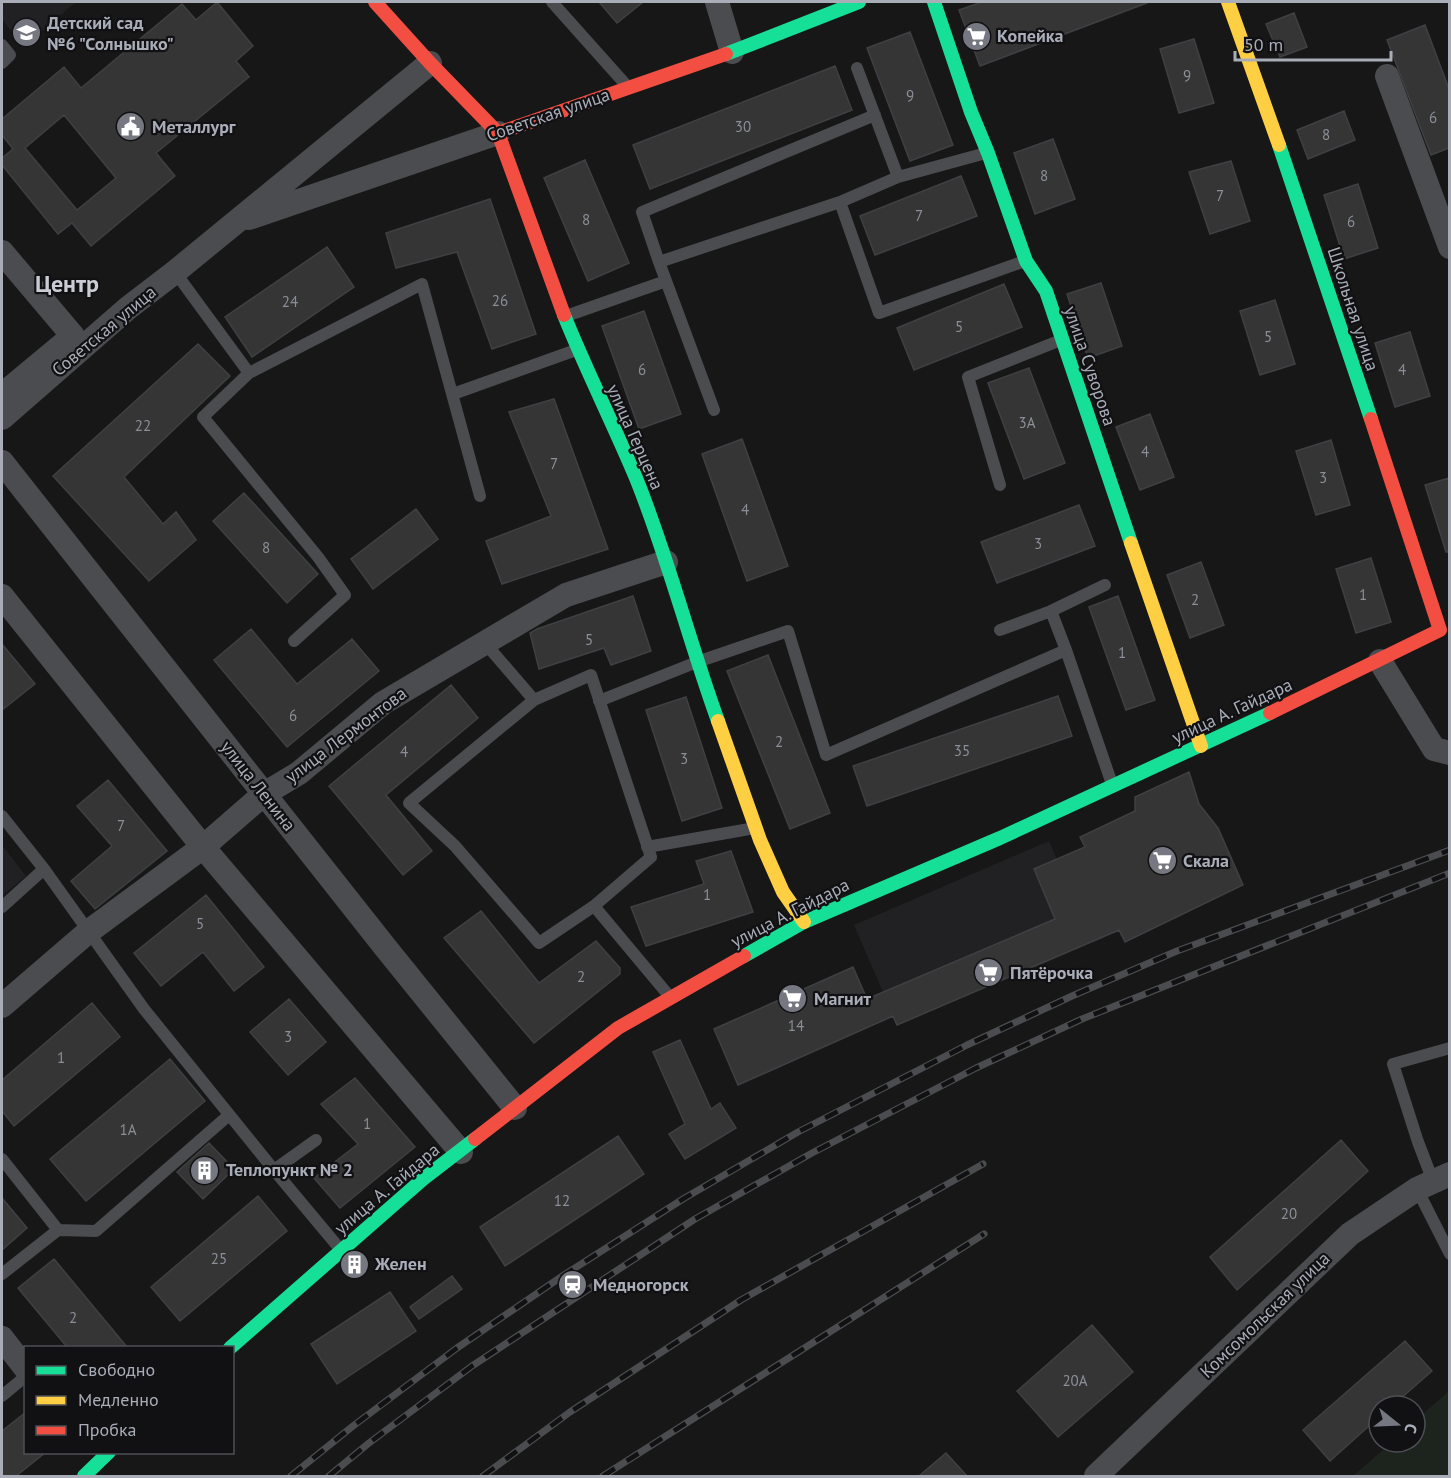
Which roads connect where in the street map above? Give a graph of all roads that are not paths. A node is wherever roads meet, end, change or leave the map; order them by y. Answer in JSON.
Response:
{"nodes":[{"id":1,"x":375,"y":2,"type":"edge"},
{"id":2,"x":552,"y":2,"type":"edge"},
{"id":3,"x":717,"y":2,"type":"edge"},
{"id":4,"x":859,"y":2,"type":"edge"},
{"id":5,"x":934,"y":2,"type":"edge"},
{"id":6,"x":1228,"y":2,"type":"edge"},
{"id":7,"x":2,"y":45,"type":"edge"},
{"id":8,"x":732,"y":52,"type":"junction"},
{"id":9,"x":2,"y":63,"type":"edge"},
{"id":10,"x":430,"y":63,"type":"junction"},
{"id":11,"x":857,"y":68,"type":"dead end"},
{"id":12,"x":1387,"y":76,"type":"dead end"},
{"id":13,"x":628,"y":87,"type":"junction"},
{"id":14,"x":875,"y":115,"type":"junction"},
{"id":15,"x":498,"y":133,"type":"junction"},
{"id":16,"x":988,"y":153,"type":"junction"},
{"id":17,"x":898,"y":177,"type":"junction"},
{"id":18,"x":840,"y":202,"type":"junction"},
{"id":19,"x":235,"y":222,"type":"junction"},
{"id":20,"x":1449,"y":247,"type":"edge"},
{"id":21,"x":2,"y":252,"type":"edge"},
{"id":22,"x":1026,"y":261,"type":"junction"},
{"id":23,"x":659,"y":262,"type":"junction"},
{"id":24,"x":175,"y":272,"type":"junction"},
{"id":25,"x":666,"y":281,"type":"junction"},
{"id":26,"x":564,"y":317,"type":"junction"},
{"id":27,"x":1062,"y":339,"type":"junction"},
{"id":28,"x":577,"y":349,"type":"junction"},
{"id":29,"x":249,"y":373,"type":"junction"},
{"id":30,"x":453,"y":394,"type":"junction"},
{"id":31,"x":2,"y":395,"type":"edge"},
{"id":32,"x":714,"y":410,"type":"dead end"},
{"id":33,"x":2,"y":418,"type":"edge"},
{"id":34,"x":2,"y":462,"type":"edge"},
{"id":35,"x":1000,"y":486,"type":"dead end"},
{"id":36,"x":480,"y":496,"type":"dead end"},
{"id":37,"x":666,"y":562,"type":"junction"},
{"id":38,"x":1106,"y":585,"type":"dead end"},
{"id":39,"x":2,"y":596,"type":"edge"},
{"id":40,"x":1051,"y":611,"type":"junction"},
{"id":41,"x":1446,"y":624,"type":"edge"},
{"id":42,"x":1000,"y":630,"type":"dead end"},
{"id":43,"x":294,"y":641,"type":"dead end"},
{"id":44,"x":485,"y":643,"type":"junction"},
{"id":45,"x":1066,"y":650,"type":"junction"},
{"id":46,"x":1380,"y":661,"type":"junction"},
{"id":47,"x":697,"y":662,"type":"junction"},
{"id":48,"x":534,"y":700,"type":"junction"},
{"id":49,"x":599,"y":701,"type":"junction"},
{"id":50,"x":1201,"y":746,"type":"junction"},
{"id":51,"x":1444,"y":749,"type":"edge"},
{"id":52,"x":1113,"y":785,"type":"junction"},
{"id":53,"x":264,"y":794,"type":"junction"},
{"id":54,"x":2,"y":816,"type":"edge"},
{"id":55,"x":756,"y":827,"type":"junction"},
{"id":56,"x":203,"y":847,"type":"junction"},
{"id":57,"x":647,"y":847,"type":"junction"},
{"id":58,"x":44,"y":869,"type":"junction"},
{"id":59,"x":594,"y":906,"type":"junction"},
{"id":60,"x":2,"y":907,"type":"edge"},
{"id":61,"x":804,"y":922,"type":"junction"},
{"id":62,"x":88,"y":932,"type":"junction"},
{"id":63,"x":671,"y":998,"type":"junction"},
{"id":64,"x":2,"y":1006,"type":"edge"},
{"id":65,"x":1449,"y":1048,"type":"edge"},
{"id":66,"x":515,"y":1108,"type":"junction"},
{"id":67,"x":229,"y":1115,"type":"junction"},
{"id":68,"x":316,"y":1140,"type":"dead end"},
{"id":69,"x":460,"y":1152,"type":"junction"},
{"id":70,"x":2,"y":1158,"type":"edge"},
{"id":71,"x":274,"y":1170,"type":"junction"},
{"id":72,"x":1433,"y":1182,"type":"edge"},
{"id":73,"x":58,"y":1230,"type":"junction"},
{"id":74,"x":341,"y":1250,"type":"junction"},
{"id":75,"x":1449,"y":1254,"type":"edge"},
{"id":76,"x":2,"y":1274,"type":"edge"},
{"id":77,"x":2,"y":1338,"type":"edge"},
{"id":78,"x":231,"y":1346,"type":"edge"},
{"id":79,"x":24,"y":1366,"type":"edge"},
{"id":80,"x":24,"y":1378,"type":"edge"},
{"id":81,"x":2,"y":1395,"type":"edge"},
{"id":82,"x":1096,"y":1476,"type":"edge"}],
"edges":[{"from":1,"to":10,"type":"street","name":"улица Герцена"},
{"from":2,"to":13,"type":"lane"},
{"from":3,"to":8,"type":"street"},
{"from":4,"to":8,"type":"street","name":"Советская улица"},
{"from":5,"to":16,"type":"street","name":"улица Суворова"},
{"from":6,"to":41,"type":"street","name":"Школьная улица"},
{"from":7,"to":9,"type":"lane"},
{"from":8,"to":13,"type":"street","name":"Советская улица"},
{"from":10,"to":15,"type":"street","name":"улица Герцена"},
{"from":10,"to":19,"type":"street","name":"Советская улица"},
{"from":11,"to":14,"type":"lane"},
{"from":12,"to":20,"type":"street"},
{"from":13,"to":15,"type":"street","name":"Советская улица"},
{"from":14,"to":17,"type":"lane"},
{"from":14,"to":23,"type":"lane"},
{"from":15,"to":19,"type":"street","name":"Советская улица"},
{"from":15,"to":26,"type":"street","name":"улица Герцена"},
{"from":16,"to":17,"type":"lane"},
{"from":16,"to":22,"type":"street","name":"улица Суворова"},
{"from":17,"to":18,"type":"lane"},
{"from":18,"to":22,"type":"lane"},
{"from":18,"to":23,"type":"lane"},
{"from":19,"to":24,"type":"street","name":"Советская улица"},
{"from":21,"to":31,"type":"street"},
{"from":22,"to":27,"type":"street","name":"улица Суворова"},
{"from":23,"to":25,"type":"lane"},
{"from":24,"to":29,"type":"lane"},
{"from":24,"to":33,"type":"street","name":"Советская улица"},
{"from":25,"to":26,"type":"lane"},
{"from":25,"to":32,"type":"lane"},
{"from":26,"to":28,"type":"street","name":"улица Герцена"},
{"from":27,"to":35,"type":"lane"},
{"from":27,"to":50,"type":"street","name":"улица Суворова"},
{"from":28,"to":30,"type":"lane"},
{"from":28,"to":37,"type":"street","name":"улица Герцена"},
{"from":29,"to":30,"type":"lane"},
{"from":29,"to":43,"type":"lane"},
{"from":30,"to":36,"type":"lane"},
{"from":34,"to":53,"type":"street","name":"улица Ленина"},
{"from":37,"to":44,"type":"street","name":"улица Лермонтова"},
{"from":37,"to":47,"type":"street","name":"улица Герцена"},
{"from":38,"to":40,"type":"lane"},
{"from":39,"to":56,"type":"street"},
{"from":40,"to":42,"type":"lane"},
{"from":40,"to":45,"type":"lane"},
{"from":41,"to":46,"type":"street","name":"улица А. Гайдара"},
{"from":44,"to":48,"type":"lane"},
{"from":44,"to":53,"type":"street","name":"улица Лермонтова"},
{"from":45,"to":47,"type":"lane"},
{"from":45,"to":52,"type":"lane"},
{"from":46,"to":50,"type":"street","name":"улица А. Гайдара"},
{"from":46,"to":51,"type":"street"},
{"from":47,"to":49,"type":"lane"},
{"from":47,"to":55,"type":"street","name":"улица Герцена"},
{"from":48,"to":49,"type":"lane"},
{"from":48,"to":59,"type":"lane"},
{"from":49,"to":57,"type":"lane"},
{"from":50,"to":52,"type":"street","name":"улица А. Гайдара"},
{"from":52,"to":61,"type":"street","name":"улица А. Гайдара"},
{"from":53,"to":56,"type":"street","name":"улица Лермонтова"},
{"from":53,"to":66,"type":"street","name":"улица Ленина"},
{"from":54,"to":58,"type":"lane"},
{"from":55,"to":57,"type":"lane"},
{"from":55,"to":61,"type":"street","name":"улица Герцена"},
{"from":56,"to":62,"type":"street","name":"улица Лермонтова"},
{"from":56,"to":69,"type":"street"},
{"from":57,"to":59,"type":"lane"},
{"from":58,"to":60,"type":"lane"},
{"from":58,"to":62,"type":"lane"},
{"from":59,"to":63,"type":"lane"},
{"from":61,"to":63,"type":"street","name":"улица А. Гайдара"},
{"from":62,"to":64,"type":"street","name":"улица Лермонтова"},
{"from":62,"to":67,"type":"lane"},
{"from":63,"to":66,"type":"street","name":"улица А. Гайдара"},
{"from":65,"to":72,"type":"lane"},
{"from":66,"to":69,"type":"street","name":"улица А. Гайдара"},
{"from":67,"to":71,"type":"lane"},
{"from":67,"to":73,"type":"lane"},
{"from":68,"to":71,"type":"lane"},
{"from":69,"to":74,"type":"street","name":"улица А. Гайдара"},
{"from":70,"to":73,"type":"lane"},
{"from":71,"to":74,"type":"lane"},
{"from":72,"to":75,"type":"lane"},
{"from":72,"to":82,"type":"street","name":"Комсомольская улица"},
{"from":73,"to":76,"type":"lane"},
{"from":74,"to":78,"type":"street","name":"улица А. Гайдара"},
{"from":77,"to":79,"type":"street"},
{"from":80,"to":81,"type":"lane"}]}
